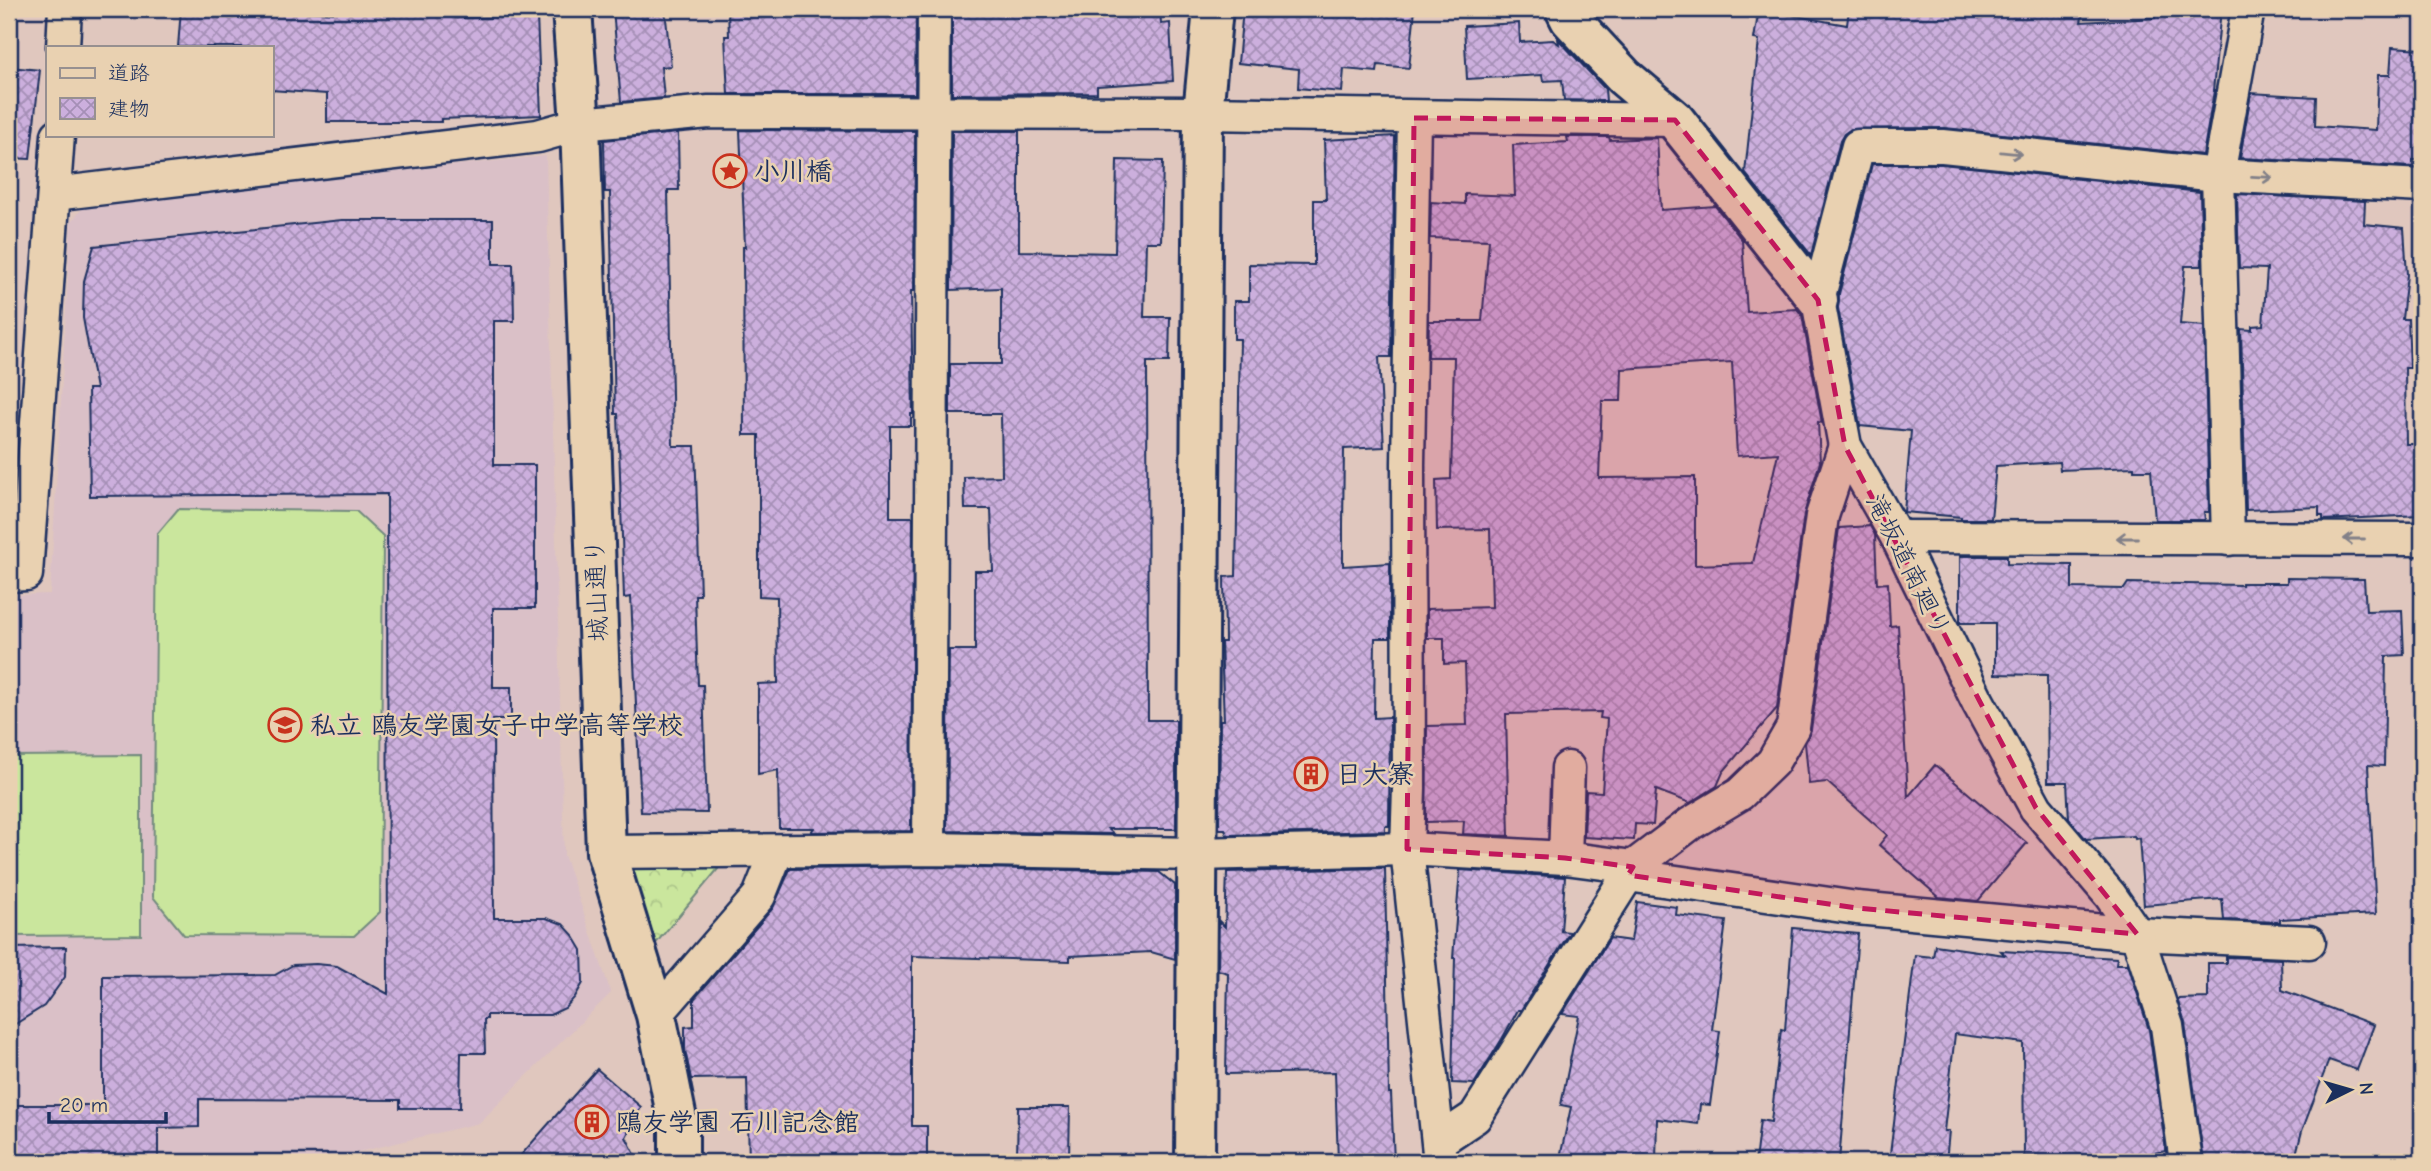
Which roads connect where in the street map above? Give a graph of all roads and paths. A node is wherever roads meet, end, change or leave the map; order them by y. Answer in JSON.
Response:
{"nodes":[{"id":1,"x":65,"y":9,"type":"edge"},
{"id":2,"x":572,"y":9,"type":"edge"},
{"id":3,"x":934,"y":9,"type":"edge"},
{"id":4,"x":1213,"y":9,"type":"edge"},
{"id":5,"x":1565,"y":9,"type":"edge"},
{"id":6,"x":2248,"y":9,"type":"edge"},
{"id":7,"x":63,"y":46,"type":"edge"},
{"id":8,"x":932,"y":111,"type":"junction"},
{"id":9,"x":1203,"y":113,"type":"junction"},
{"id":10,"x":1414,"y":118,"type":"junction"},
{"id":11,"x":1675,"y":120,"type":"junction"},
{"id":12,"x":580,"y":124,"type":"junction"},
{"id":13,"x":58,"y":136,"type":"edge"},
{"id":14,"x":2218,"y":175,"type":"junction"},
{"id":15,"x":2422,"y":186,"type":"edge"},
{"id":16,"x":54,"y":194,"type":"junction"},
{"id":17,"x":1818,"y":300,"type":"junction"},
{"id":18,"x":1846,"y":446,"type":"junction"},
{"id":19,"x":1897,"y":537,"type":"junction"},
{"id":20,"x":2228,"y":539,"type":"junction"},
{"id":21,"x":2422,"y":539,"type":"edge"},
{"id":22,"x":9,"y":575,"type":"edge"},
{"id":23,"x":1568,"y":768,"type":"dead end"},
{"id":24,"x":929,"y":849,"type":"junction"},
{"id":25,"x":1407,"y":849,"type":"junction"},
{"id":26,"x":777,"y":851,"type":"junction"},
{"id":27,"x":606,"y":852,"type":"junction"},
{"id":28,"x":1197,"y":854,"type":"junction"},
{"id":29,"x":1565,"y":858,"type":"junction"},
{"id":30,"x":1630,"y":871,"type":"junction"},
{"id":31,"x":2137,"y":934,"type":"junction"},
{"id":32,"x":2309,"y":942,"type":"dead end"},
{"id":33,"x":656,"y":1015,"type":"junction"},
{"id":34,"x":1440,"y":1152,"type":"edge"},
{"id":35,"x":679,"y":1162,"type":"edge"},
{"id":36,"x":1195,"y":1162,"type":"edge"},
{"id":37,"x":2186,"y":1162,"type":"edge"}],
"edges":[{"from":1,"to":7,"type":"street"},
{"from":2,"to":12,"type":"street","name":"城山通り"},
{"from":3,"to":8,"type":"street"},
{"from":4,"to":9,"type":"street"},
{"from":5,"to":11,"type":"street","name":"滝坂道南廻り"},
{"from":6,"to":14,"type":"street"},
{"from":8,"to":9,"type":"street"},
{"from":8,"to":12,"type":"street"},
{"from":8,"to":24,"type":"street"},
{"from":9,"to":10,"type":"street"},
{"from":9,"to":28,"type":"street"},
{"from":10,"to":11,"type":"street"},
{"from":10,"to":25,"type":"street"},
{"from":11,"to":17,"type":"street","name":"滝坂道南廻り"},
{"from":12,"to":16,"type":"street"},
{"from":12,"to":27,"type":"street","name":"城山通り"},
{"from":13,"to":16,"type":"street"},
{"from":14,"to":15,"type":"street","one_way":true},
{"from":17,"to":14,"type":"street","one_way":true},
{"from":14,"to":20,"type":"street"},
{"from":16,"to":22,"type":"street"},
{"from":17,"to":18,"type":"street","name":"滝坂道南廻り"},
{"from":18,"to":19,"type":"street","name":"滝坂道南廻り"},
{"from":18,"to":30,"type":"street"},
{"from":20,"to":19,"type":"street","one_way":true},
{"from":19,"to":31,"type":"street","name":"滝坂道南廻り"},
{"from":21,"to":20,"type":"street","one_way":true},
{"from":23,"to":29,"type":"street"},
{"from":24,"to":26,"type":"street"},
{"from":24,"to":28,"type":"street"},
{"from":25,"to":28,"type":"street"},
{"from":25,"to":29,"type":"street"},
{"from":25,"to":34,"type":"street"},
{"from":26,"to":27,"type":"street"},
{"from":26,"to":33,"type":"street"},
{"from":27,"to":33,"type":"street","name":"城山通り"},
{"from":28,"to":36,"type":"street"},
{"from":29,"to":30,"type":"street"},
{"from":30,"to":31,"type":"street"},
{"from":30,"to":34,"type":"street"},
{"from":31,"to":32,"type":"street"},
{"from":31,"to":37,"type":"street","name":"滝坂道南廻り"},
{"from":33,"to":35,"type":"street","name":"城山通り"}]}
